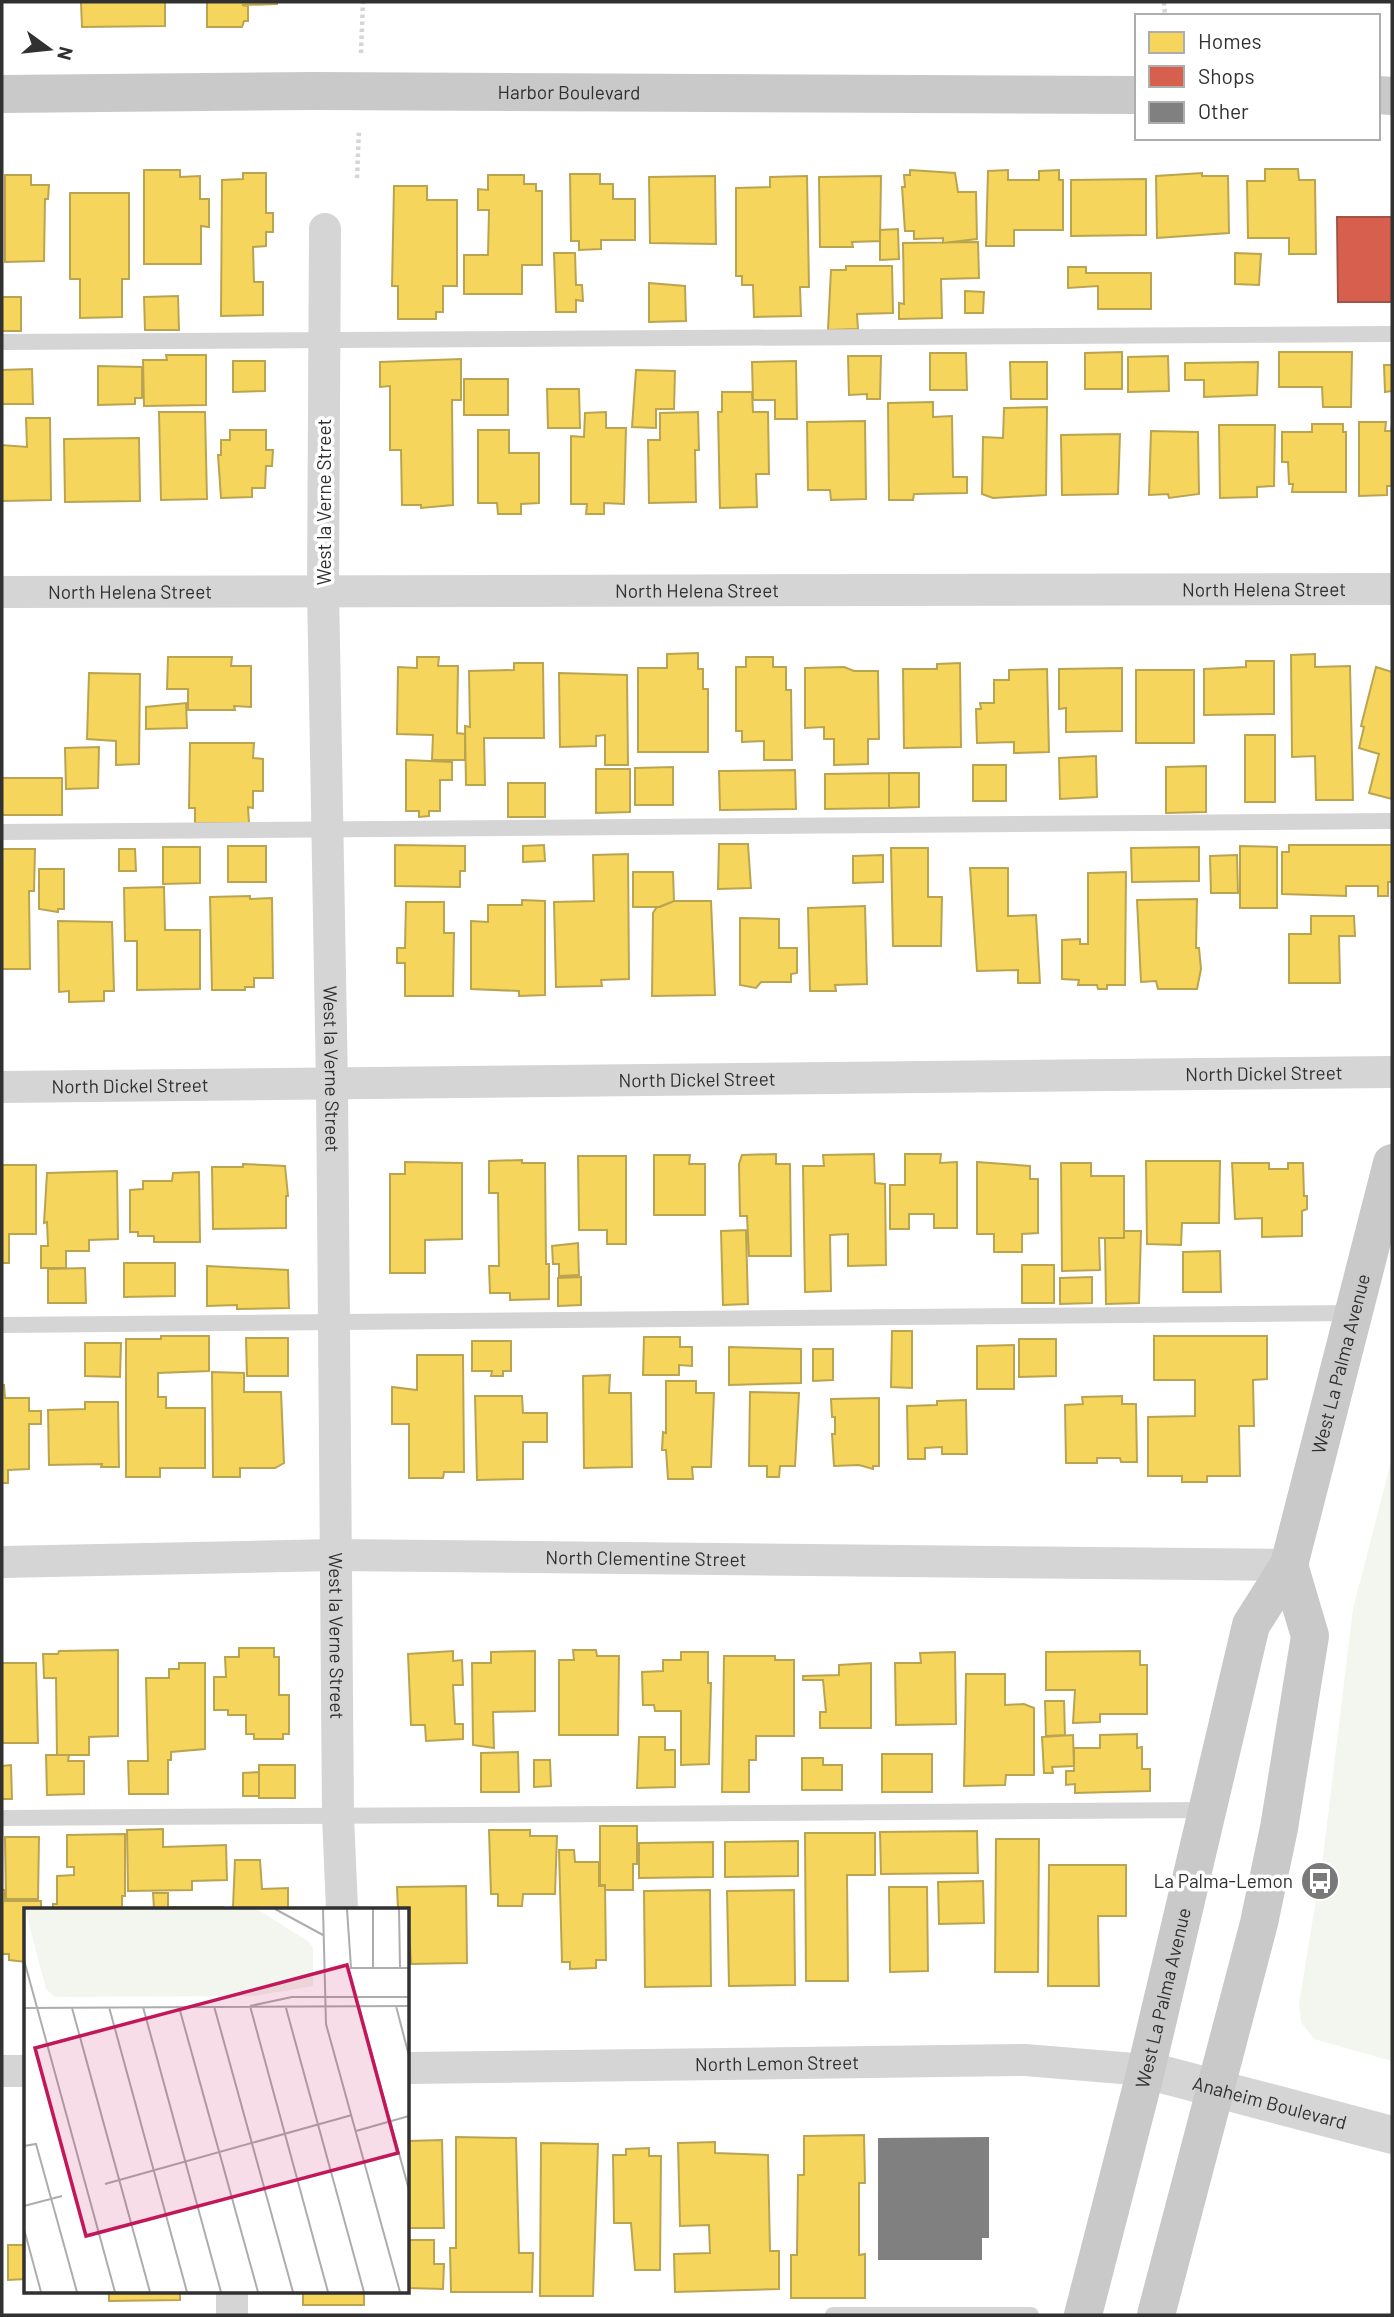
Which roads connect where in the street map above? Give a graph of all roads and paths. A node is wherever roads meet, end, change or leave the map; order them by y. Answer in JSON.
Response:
{"nodes":[{"id":1,"x":2,"y":94,"type":"edge"},
{"id":2,"x":1135,"y":95,"type":"edge"},
{"id":3,"x":326,"y":229,"type":"dead end"},
{"id":4,"x":1392,"y":334,"type":"edge"},
{"id":5,"x":325,"y":340,"type":"junction"},
{"id":6,"x":2,"y":342,"type":"edge"},
{"id":7,"x":323,"y":589,"type":"junction"},
{"id":8,"x":1392,"y":589,"type":"edge"},
{"id":9,"x":2,"y":592,"type":"edge"},
{"id":10,"x":1392,"y":821,"type":"edge"},
{"id":11,"x":328,"y":829,"type":"junction"},
{"id":12,"x":2,"y":832,"type":"edge"},
{"id":13,"x":1392,"y":1072,"type":"edge"},
{"id":14,"x":332,"y":1084,"type":"junction"},
{"id":15,"x":2,"y":1087,"type":"edge"},
{"id":16,"x":1392,"y":1163,"type":"edge"},
{"id":17,"x":1354,"y":1313,"type":"junction"},
{"id":18,"x":332,"y":1322,"type":"junction"},
{"id":19,"x":2,"y":1325,"type":"edge"},
{"id":20,"x":334,"y":1555,"type":"junction"},
{"id":21,"x":2,"y":1562,"type":"edge"},
{"id":22,"x":1289,"y":1565,"type":"junction"},
{"id":23,"x":1207,"y":1810,"type":"junction"},
{"id":24,"x":338,"y":1816,"type":"junction"},
{"id":25,"x":2,"y":1818,"type":"edge"},
{"id":26,"x":342,"y":1908,"type":"edge"},
{"id":27,"x":410,"y":2068,"type":"edge"},
{"id":28,"x":1146,"y":2070,"type":"junction"},
{"id":29,"x":2,"y":2071,"type":"edge"},
{"id":30,"x":24,"y":2071,"type":"edge"},
{"id":31,"x":1216,"y":2089,"type":"junction"},
{"id":32,"x":1392,"y":2134,"type":"edge"},
{"id":33,"x":232,"y":2292,"type":"edge"},
{"id":34,"x":232,"y":2315,"type":"edge"},
{"id":35,"x":832,"y":2315,"type":"edge"},
{"id":36,"x":1031,"y":2315,"type":"edge"},
{"id":37,"x":1083,"y":2315,"type":"edge"},
{"id":38,"x":1156,"y":2315,"type":"edge"}],
"edges":[{"from":1,"to":2,"type":"main road","name":"Harbor Boulevard"},
{"from":3,"to":5,"type":"street","name":"West la Verne Street"},
{"from":4,"to":5,"type":"lane"},
{"from":5,"to":6,"type":"lane"},
{"from":5,"to":7,"type":"street","name":"West la Verne Street"},
{"from":7,"to":8,"type":"street","name":"North Helena Street"},
{"from":7,"to":9,"type":"street","name":"North Helena Street"},
{"from":7,"to":11,"type":"street","name":"West la Verne Street"},
{"from":10,"to":11,"type":"lane"},
{"from":11,"to":12,"type":"lane"},
{"from":11,"to":14,"type":"street","name":"West la Verne Street"},
{"from":13,"to":14,"type":"street","name":"North Dickel Street"},
{"from":14,"to":15,"type":"street","name":"North Dickel Street"},
{"from":14,"to":18,"type":"street","name":"West la Verne Street"},
{"from":16,"to":17,"type":"main road","name":"West La Palma Avenue"},
{"from":17,"to":18,"type":"lane"},
{"from":17,"to":22,"type":"main road","name":"West La Palma Avenue"},
{"from":18,"to":19,"type":"lane"},
{"from":18,"to":20,"type":"street","name":"West la Verne Street"},
{"from":20,"to":21,"type":"street","name":"North Clementine Street"},
{"from":20,"to":22,"type":"street","name":"North Clementine Street"},
{"from":20,"to":24,"type":"street","name":"West la Verne Street"},
{"from":22,"to":23,"type":"main road","name":"West La Palma Avenue"},
{"from":22,"to":31,"type":"main road"},
{"from":23,"to":24,"type":"lane"},
{"from":23,"to":28,"type":"main road","name":"West La Palma Avenue"},
{"from":24,"to":25,"type":"lane"},
{"from":24,"to":26,"type":"street","name":"West la Verne Street"},
{"from":27,"to":28,"type":"street","name":"North Lemon Street"},
{"from":28,"to":31,"type":"street","name":"Anaheim Boulevard"},
{"from":28,"to":37,"type":"main road","name":"West La Palma Avenue"},
{"from":29,"to":30,"type":"street"},
{"from":31,"to":32,"type":"street","name":"Anaheim Boulevard"},
{"from":31,"to":38,"type":"main road"},
{"from":33,"to":34,"type":"street"},
{"from":35,"to":36,"type":"lane"}]}
